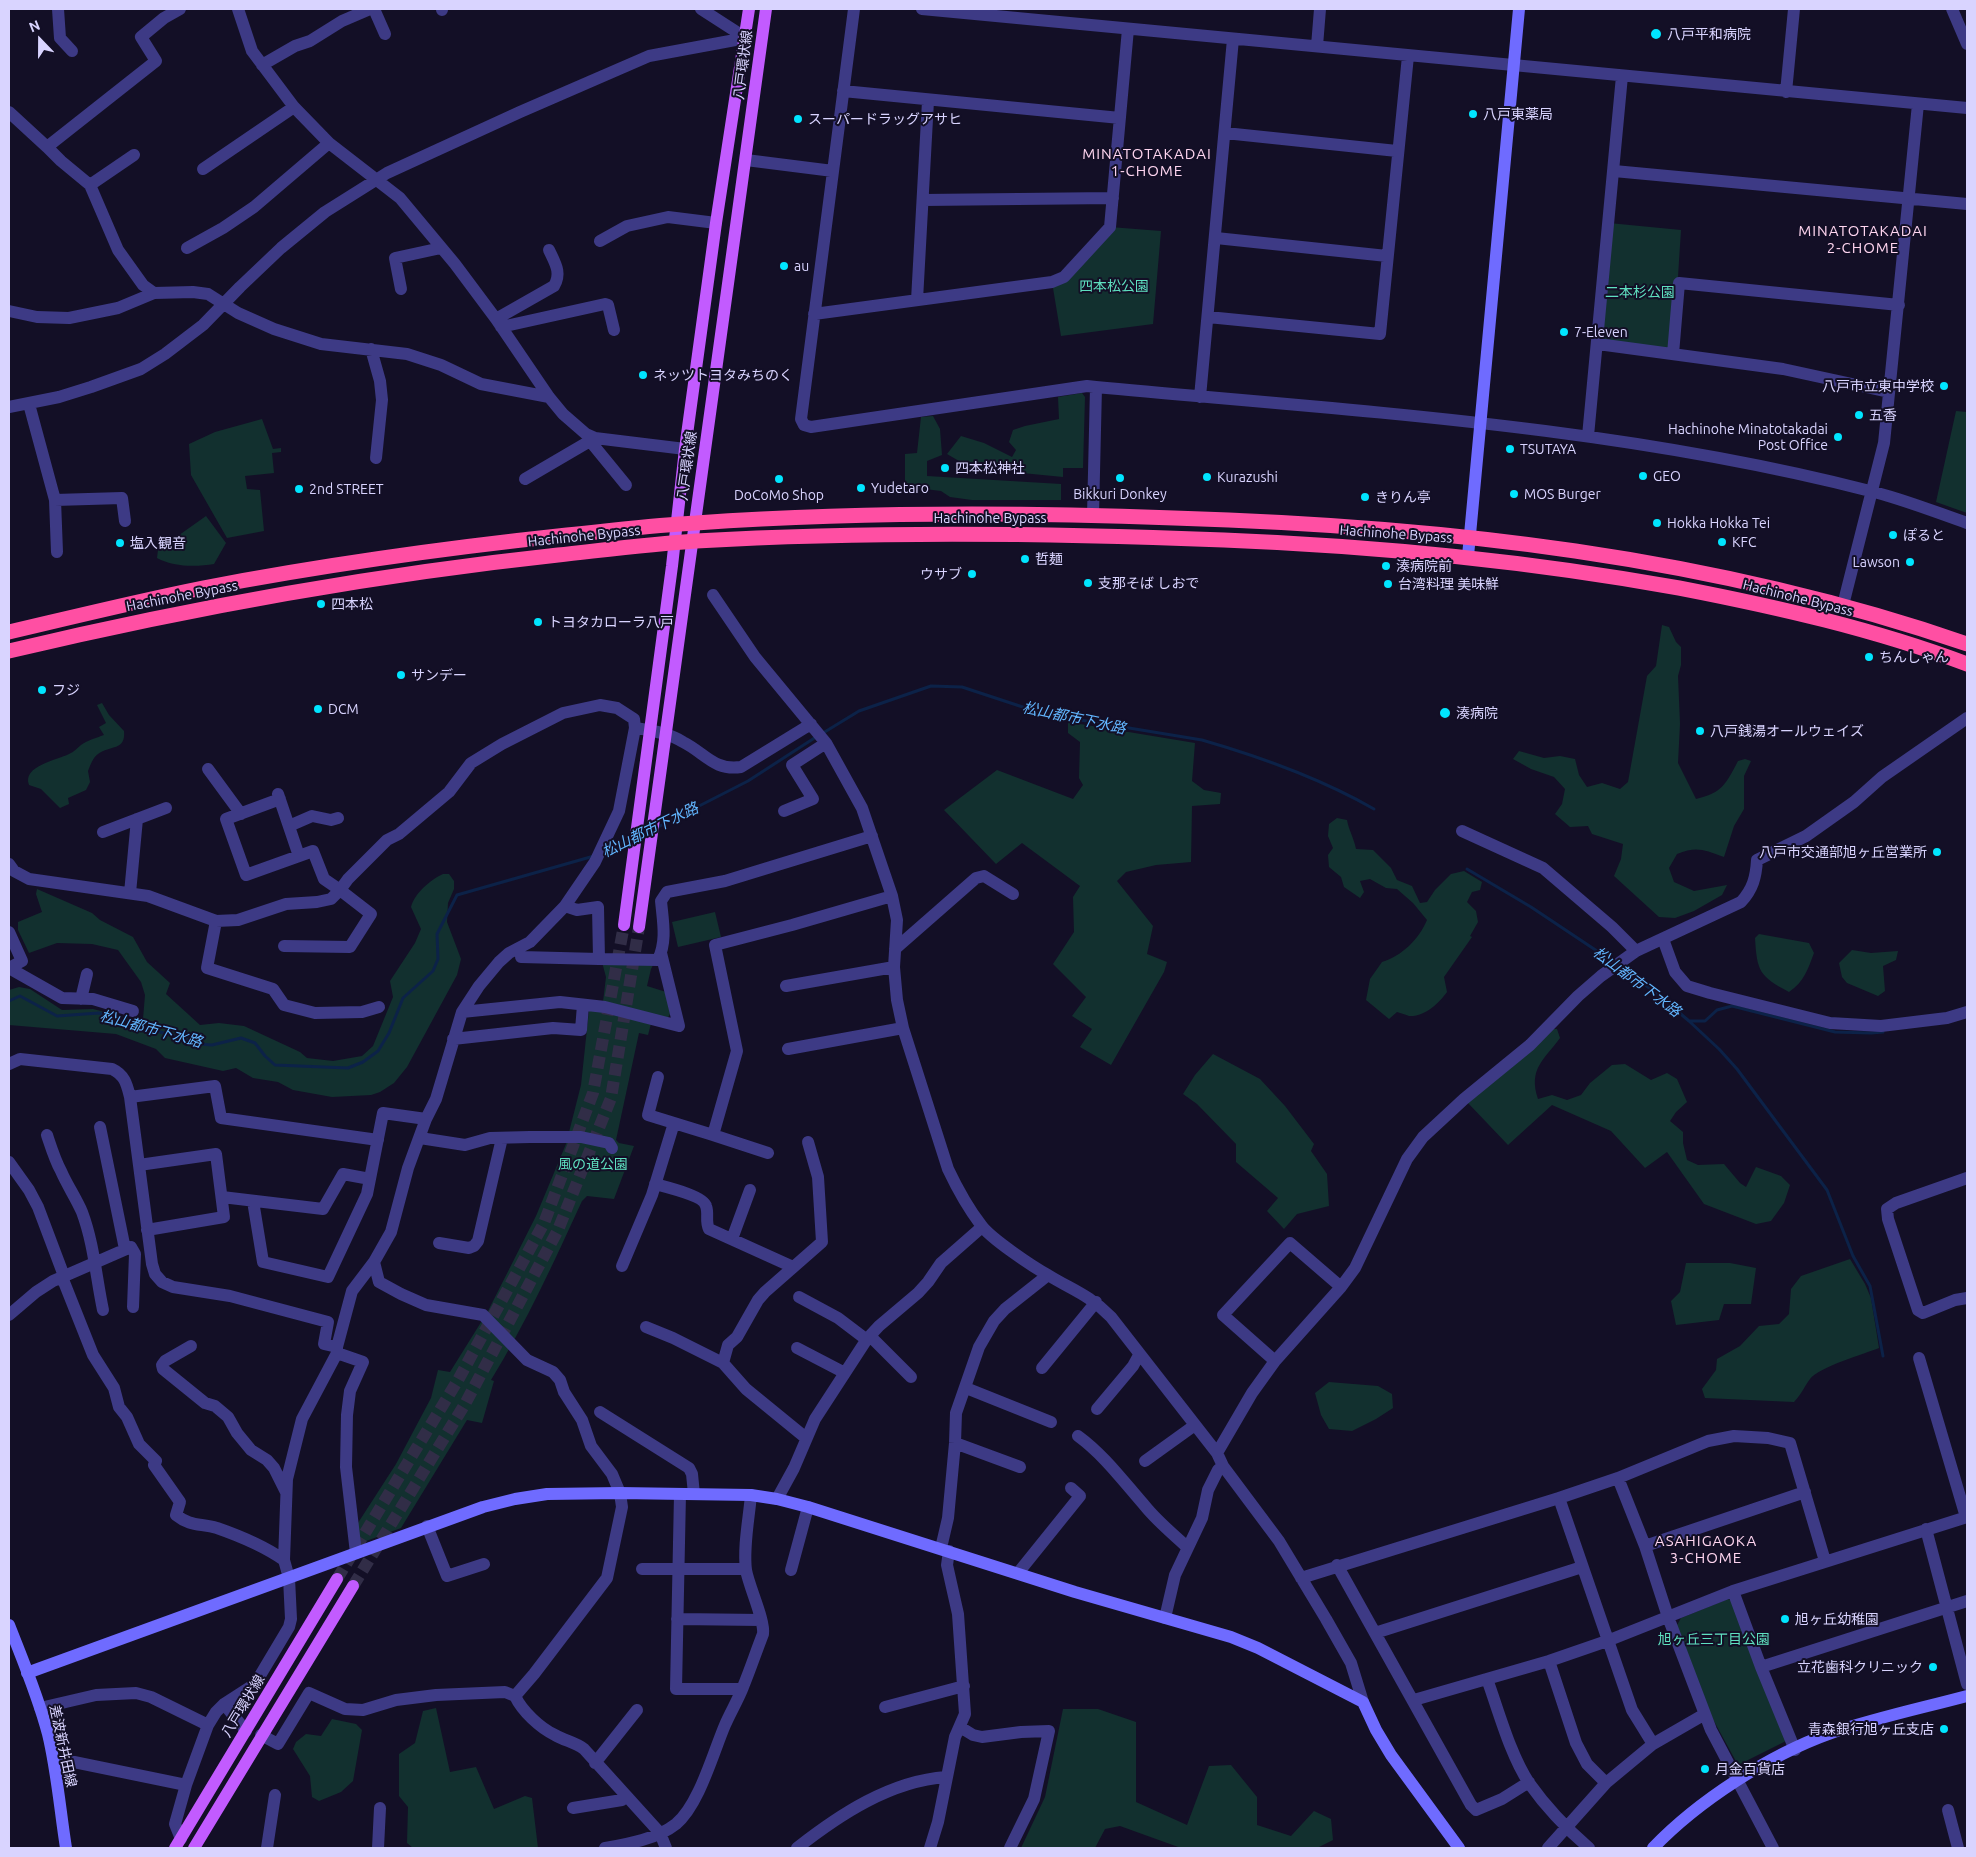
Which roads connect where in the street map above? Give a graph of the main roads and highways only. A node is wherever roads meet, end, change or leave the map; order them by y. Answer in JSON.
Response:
{"nodes":[{"id":1,"x":750,"y":9,"type":"edge"},
{"id":2,"x":766,"y":9,"type":"edge"},
{"id":3,"x":694,"y":523,"type":"junction"},
{"id":4,"x":675,"y":524,"type":"junction"},
{"id":5,"x":693,"y":541,"type":"junction"},
{"id":6,"x":674,"y":543,"type":"junction"},
{"id":7,"x":9,"y":632,"type":"edge"},
{"id":8,"x":1967,"y":644,"type":"edge"},
{"id":9,"x":9,"y":651,"type":"edge"},
{"id":10,"x":1967,"y":664,"type":"edge"},
{"id":11,"x":624,"y":925,"type":"tunnel mouth"},
{"id":12,"x":639,"y":927,"type":"tunnel mouth"},
{"id":13,"x":337,"y":1579,"type":"tunnel mouth"},
{"id":14,"x":353,"y":1586,"type":"tunnel mouth"},
{"id":15,"x":178,"y":1844,"type":"edge"},
{"id":16,"x":194,"y":1848,"type":"edge"}],
"edges":[{"from":1,"to":4,"type":"main road","name":"八戸環状線"},
{"from":2,"to":3,"type":"main road","name":"八戸環状線"},
{"from":3,"to":4,"type":"highway","name":"Hachinohe Bypass"},
{"from":3,"to":5,"type":"main road","name":"八戸環状線"},
{"from":3,"to":8,"type":"highway","name":"Hachinohe Bypass"},
{"from":4,"to":6,"type":"main road","name":"八戸環状線"},
{"from":4,"to":7,"type":"highway","name":"Hachinohe Bypass"},
{"from":5,"to":6,"type":"highway","name":"Hachinohe Bypass"},
{"from":5,"to":10,"type":"highway","name":"Hachinohe Bypass"},
{"from":5,"to":12,"type":"main road","name":"八戸環状線"},
{"from":6,"to":9,"type":"highway","name":"Hachinohe Bypass"},
{"from":6,"to":11,"type":"main road","name":"八戸環状線"},
{"from":13,"to":15,"type":"main road","name":"八戸環状線"},
{"from":14,"to":16,"type":"main road"}]}
